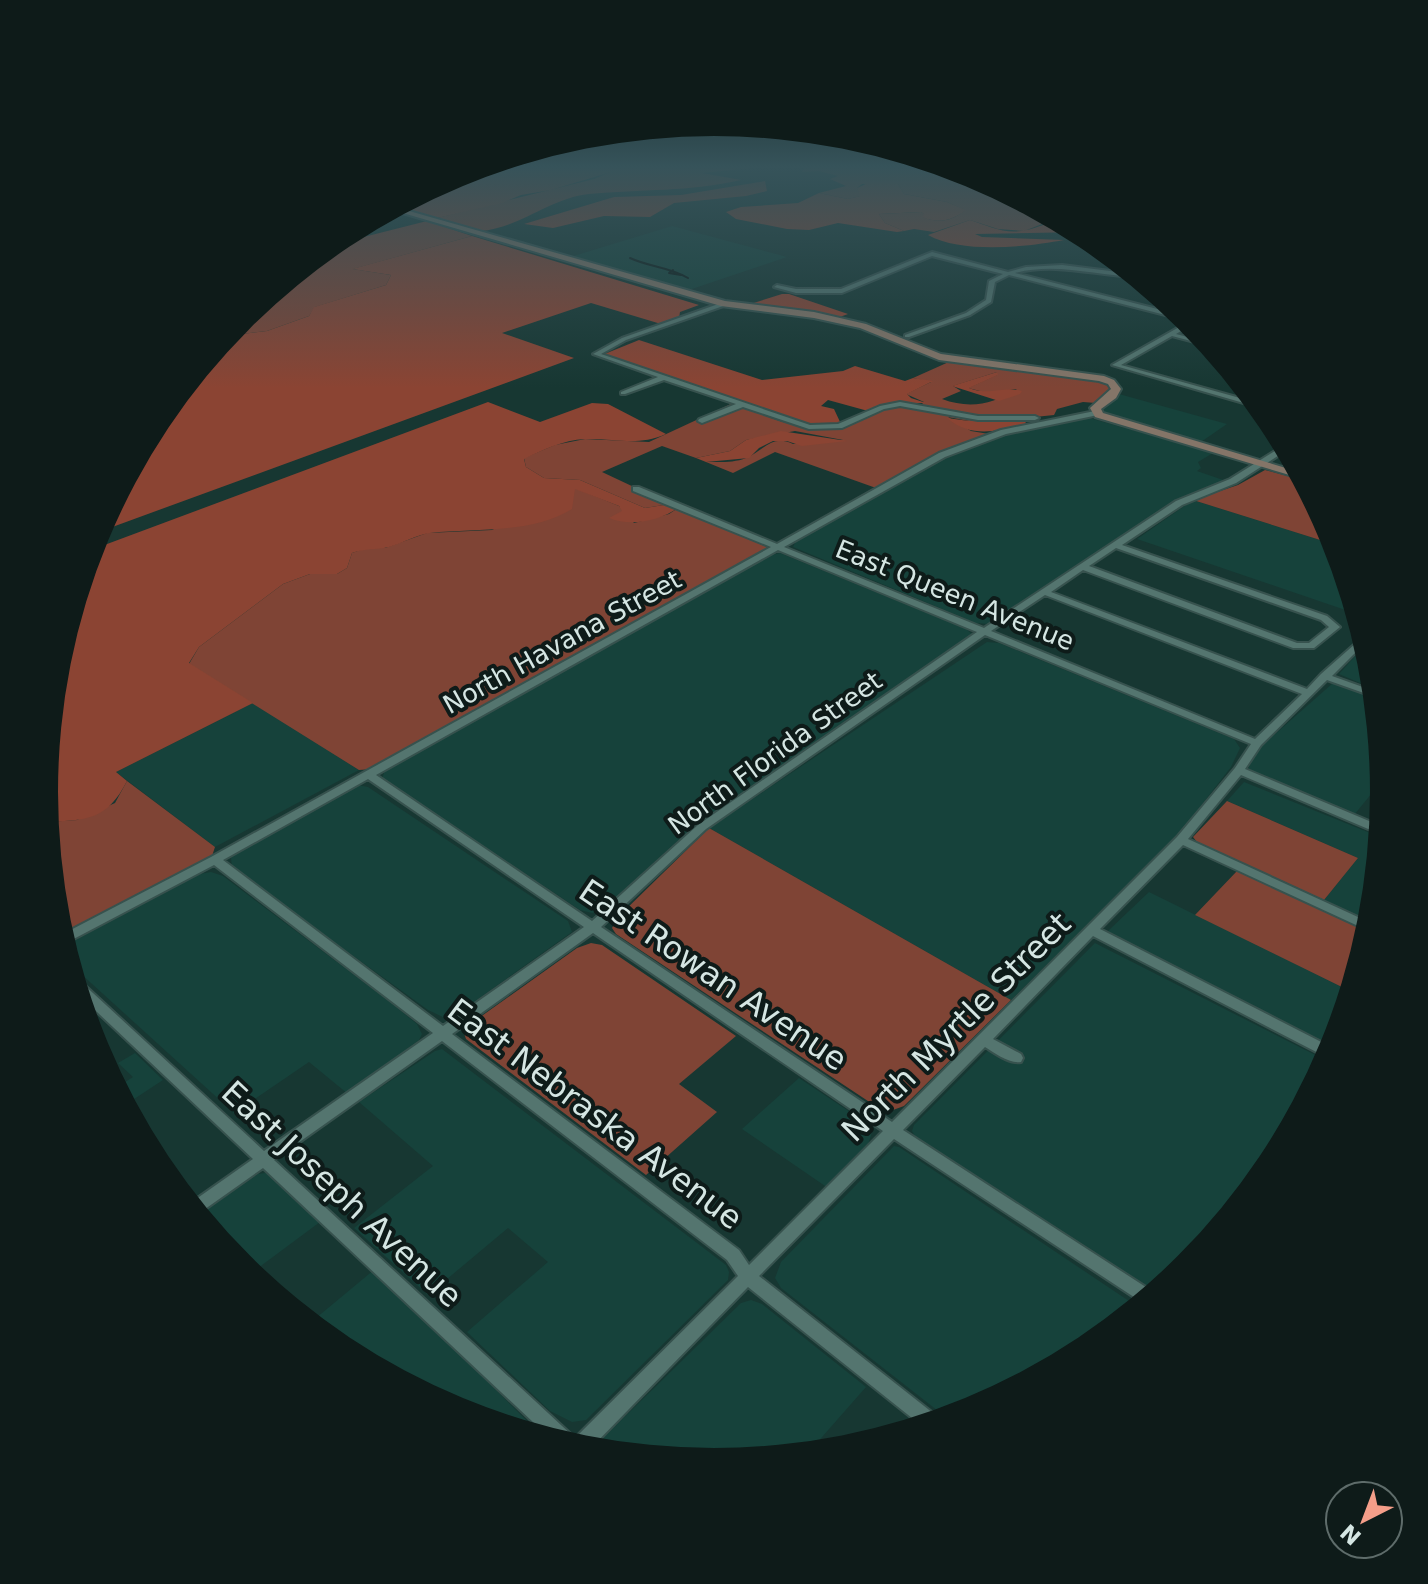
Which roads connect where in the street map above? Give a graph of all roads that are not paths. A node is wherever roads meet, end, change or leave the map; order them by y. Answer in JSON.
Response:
{"nodes":[{"id":1,"x":502,"y":240,"type":"edge"},
{"id":2,"x":1112,"y":271,"type":"edge"},
{"id":3,"x":1009,"y":274,"type":"junction"},
{"id":4,"x":777,"y":287,"type":"dead end"},
{"id":5,"x":724,"y":304,"type":"junction"},
{"id":6,"x":1161,"y":312,"type":"edge"},
{"id":7,"x":1179,"y":329,"type":"edge"},
{"id":8,"x":1170,"y":334,"type":"junction"},
{"id":9,"x":907,"y":336,"type":"dead end"},
{"id":10,"x":1188,"y":339,"type":"edge"},
{"id":11,"x":662,"y":378,"type":"junction"},
{"id":12,"x":623,"y":393,"type":"dead end"},
{"id":13,"x":1239,"y":400,"type":"edge"},
{"id":14,"x":741,"y":405,"type":"junction"},
{"id":15,"x":1095,"y":413,"type":"junction"},
{"id":16,"x":1083,"y":414,"type":"junction"},
{"id":17,"x":702,"y":421,"type":"dead end"},
{"id":18,"x":1276,"y":455,"type":"edge"},
{"id":19,"x":1261,"y":465,"type":"junction"},
{"id":20,"x":1286,"y":472,"type":"edge"},
{"id":21,"x":636,"y":489,"type":"dead end"},
{"id":22,"x":1115,"y":545,"type":"junction"},
{"id":23,"x":778,"y":547,"type":"junction"},
{"id":24,"x":1083,"y":567,"type":"junction"},
{"id":25,"x":1044,"y":592,"type":"junction"},
{"id":26,"x":985,"y":631,"type":"junction"},
{"id":27,"x":1354,"y":649,"type":"edge"},
{"id":28,"x":1324,"y":676,"type":"junction"},
{"id":29,"x":1361,"y":689,"type":"edge"},
{"id":30,"x":1307,"y":692,"type":"junction"},
{"id":31,"x":1257,"y":743,"type":"junction"},
{"id":32,"x":1239,"y":770,"type":"junction"},
{"id":33,"x":369,"y":775,"type":"junction"},
{"id":34,"x":1369,"y":825,"type":"edge"},
{"id":35,"x":1181,"y":840,"type":"junction"},
{"id":36,"x":215,"y":860,"type":"junction"},
{"id":37,"x":1357,"y":921,"type":"edge"},
{"id":38,"x":592,"y":928,"type":"junction"},
{"id":39,"x":1093,"y":931,"type":"junction"},
{"id":40,"x":74,"y":934,"type":"edge"},
{"id":41,"x":92,"y":1000,"type":"edge"},
{"id":42,"x":443,"y":1033,"type":"junction"},
{"id":43,"x":984,"y":1040,"type":"junction"},
{"id":44,"x":1318,"y":1047,"type":"edge"},
{"id":45,"x":1016,"y":1058,"type":"dead end"},
{"id":46,"x":892,"y":1130,"type":"junction"},
{"id":47,"x":264,"y":1159,"type":"junction"},
{"id":48,"x":203,"y":1202,"type":"edge"},
{"id":49,"x":749,"y":1278,"type":"junction"},
{"id":50,"x":1139,"y":1291,"type":"edge"},
{"id":51,"x":921,"y":1414,"type":"edge"},
{"id":52,"x":551,"y":1428,"type":"edge"},
{"id":53,"x":590,"y":1436,"type":"edge"}],
"edges":[{"from":1,"to":5,"type":"street"},
{"from":2,"to":3,"type":"street"},
{"from":3,"to":4,"type":"street"},
{"from":3,"to":6,"type":"street"},
{"from":3,"to":9,"type":"street"},
{"from":5,"to":11,"type":"street"},
{"from":5,"to":15,"type":"street"},
{"from":7,"to":8,"type":"street"},
{"from":8,"to":10,"type":"street"},
{"from":8,"to":13,"type":"street"},
{"from":11,"to":12,"type":"street"},
{"from":11,"to":14,"type":"street"},
{"from":14,"to":16,"type":"street"},
{"from":14,"to":17,"type":"street"},
{"from":15,"to":16,"type":"street","name":"North Havana Street"},
{"from":15,"to":19,"type":"street"},
{"from":16,"to":23,"type":"street","name":"North Havana Street"},
{"from":18,"to":19,"type":"street","name":"North Florida Street"},
{"from":19,"to":20,"type":"street"},
{"from":19,"to":22,"type":"street","name":"North Florida Street"},
{"from":21,"to":23,"type":"street","name":"East Queen Avenue"},
{"from":22,"to":24,"type":"street","name":"North Florida Street"},
{"from":22,"to":24,"type":"street"},
{"from":23,"to":26,"type":"street","name":"East Queen Avenue"},
{"from":23,"to":33,"type":"street","name":"North Havana Street"},
{"from":24,"to":25,"type":"street","name":"North Florida Street"},
{"from":25,"to":26,"type":"street","name":"North Florida Street"},
{"from":25,"to":30,"type":"street"},
{"from":26,"to":31,"type":"street","name":"East Queen Avenue"},
{"from":26,"to":38,"type":"street","name":"North Florida Street"},
{"from":27,"to":28,"type":"street","name":"North Myrtle Street"},
{"from":28,"to":29,"type":"street"},
{"from":28,"to":30,"type":"street","name":"North Myrtle Street"},
{"from":30,"to":31,"type":"street","name":"North Myrtle Street"},
{"from":31,"to":32,"type":"street","name":"North Myrtle Street"},
{"from":32,"to":34,"type":"street"},
{"from":32,"to":35,"type":"street","name":"North Myrtle Street"},
{"from":33,"to":36,"type":"street","name":"North Havana Street"},
{"from":33,"to":38,"type":"street","name":"East Rowan Avenue"},
{"from":35,"to":37,"type":"street"},
{"from":35,"to":39,"type":"street","name":"North Myrtle Street"},
{"from":36,"to":40,"type":"street","name":"North Havana Street"},
{"from":36,"to":42,"type":"street","name":"East Nebraska Avenue"},
{"from":38,"to":42,"type":"street","name":"North Florida Street"},
{"from":38,"to":46,"type":"street","name":"East Rowan Avenue"},
{"from":39,"to":43,"type":"street","name":"North Myrtle Street"},
{"from":39,"to":44,"type":"street"},
{"from":41,"to":47,"type":"street","name":"East Joseph Avenue"},
{"from":42,"to":47,"type":"street","name":"North Florida Street"},
{"from":42,"to":49,"type":"street","name":"East Nebraska Avenue"},
{"from":43,"to":45,"type":"street"},
{"from":43,"to":46,"type":"street","name":"North Myrtle Street"},
{"from":46,"to":49,"type":"street","name":"North Myrtle Street"},
{"from":46,"to":50,"type":"street","name":"East Rowan Avenue"},
{"from":47,"to":48,"type":"street","name":"North Florida Street"},
{"from":47,"to":52,"type":"street","name":"East Joseph Avenue"},
{"from":49,"to":51,"type":"street","name":"East Nebraska Avenue"},
{"from":49,"to":53,"type":"street","name":"North Myrtle Street"}]}
